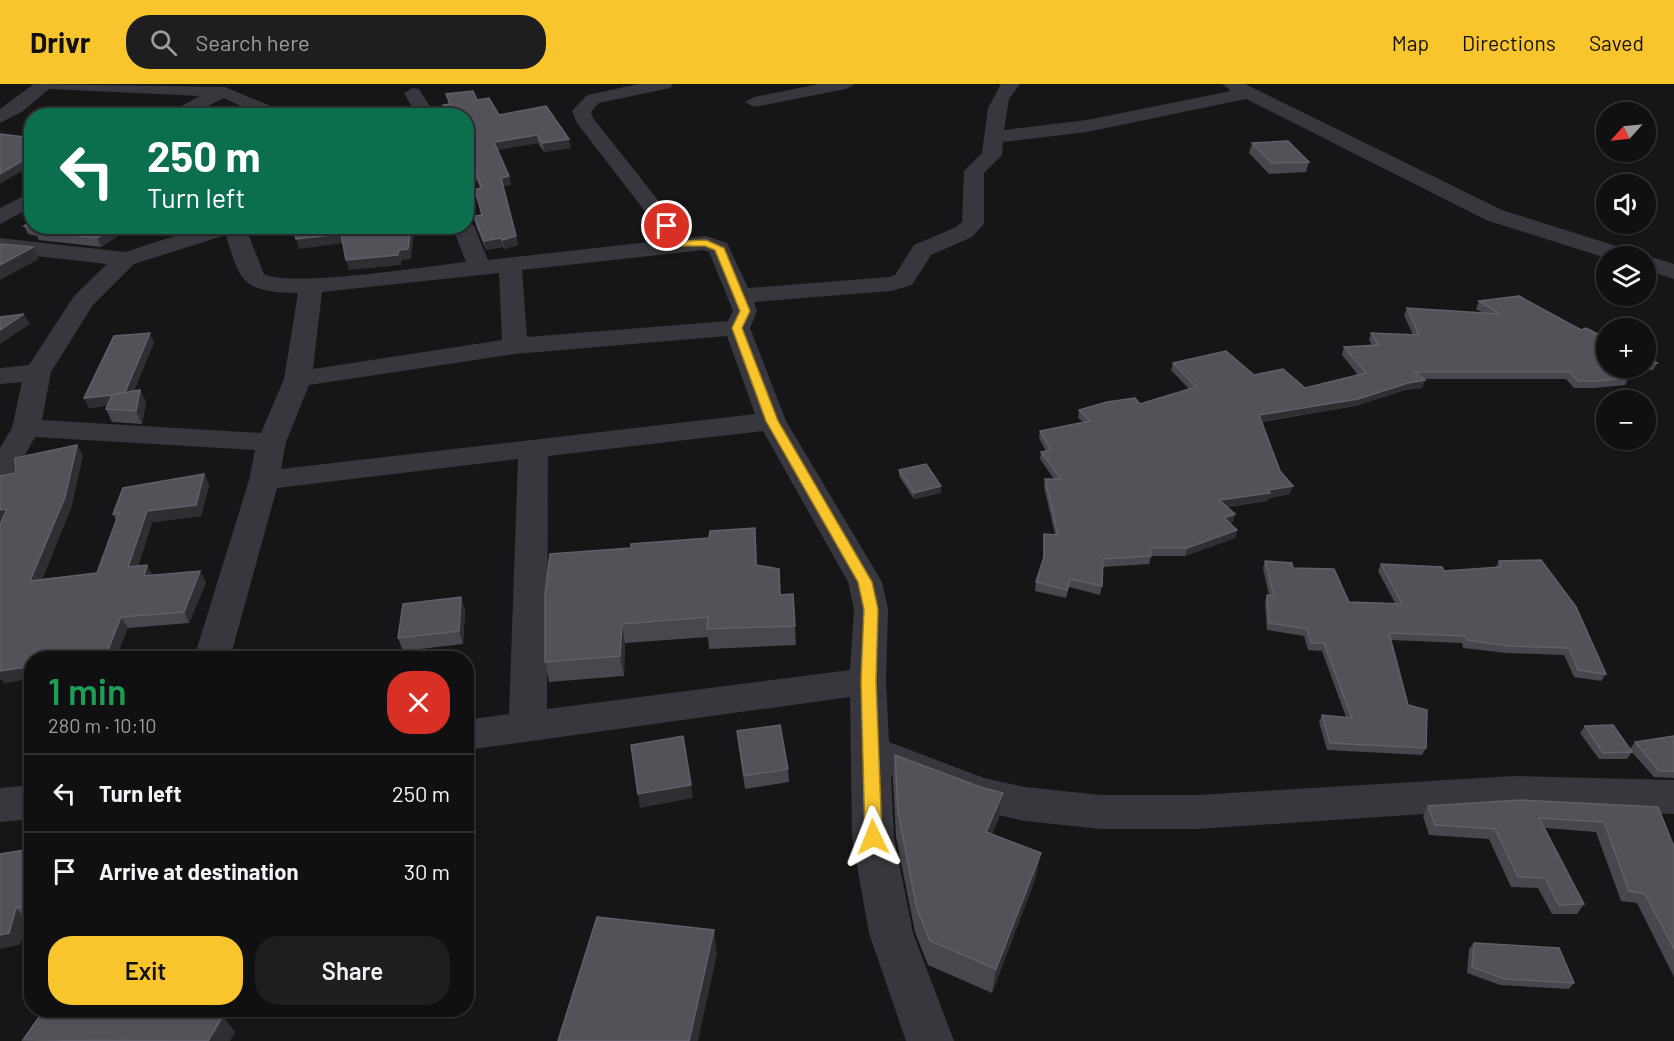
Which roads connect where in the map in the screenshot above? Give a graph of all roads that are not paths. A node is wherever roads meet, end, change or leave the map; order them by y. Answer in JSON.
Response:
{"nodes":[{"id":1,"x":45,"y":84,"type":"edge"},
{"id":2,"x":252,"y":84,"type":"edge"},
{"id":3,"x":664,"y":84,"type":"edge"},
{"id":4,"x":846,"y":84,"type":"edge"},
{"id":5,"x":1011,"y":84,"type":"edge"},
{"id":6,"x":1239,"y":88,"type":"edge"},
{"id":7,"x":225,"y":92,"type":"junction"},
{"id":8,"x":413,"y":93,"type":"dead end"},
{"id":9,"x":754,"y":102,"type":"dead end"},
{"id":10,"x":190,"y":108,"type":"edge"},
{"id":11,"x":260,"y":108,"type":"edge"},
{"id":12,"x":422,"y":108,"type":"edge"},
{"id":13,"x":5,"y":111,"type":"edge"},
{"id":14,"x":995,"y":138,"type":"junction"},
{"id":15,"x":24,"y":203,"type":"edge"},
{"id":16,"x":0,"y":217,"type":"edge"},
{"id":17,"x":206,"y":234,"type":"edge"},
{"id":18,"x":235,"y":234,"type":"edge"},
{"id":19,"x":466,"y":234,"type":"edge"},
{"id":20,"x":681,"y":244,"type":"junction"},
{"id":21,"x":0,"y":245,"type":"edge"},
{"id":22,"x":1596,"y":247,"type":"edge"},
{"id":23,"x":126,"y":259,"type":"junction"},
{"id":24,"x":510,"y":265,"type":"junction"},
{"id":25,"x":1656,"y":266,"type":"edge"},
{"id":26,"x":480,"y":269,"type":"junction"},
{"id":27,"x":1674,"y":272,"type":"edge"},
{"id":28,"x":311,"y":286,"type":"junction"},
{"id":29,"x":739,"y":296,"type":"junction"},
{"id":30,"x":737,"y":328,"type":"junction"},
{"id":31,"x":515,"y":346,"type":"junction"},
{"id":32,"x":38,"y":372,"type":"junction"},
{"id":33,"x":0,"y":376,"type":"edge"},
{"id":34,"x":298,"y":379,"type":"junction"},
{"id":35,"x":772,"y":421,"type":"junction"},
{"id":36,"x":26,"y":428,"type":"junction"},
{"id":37,"x":271,"y":442,"type":"junction"},
{"id":38,"x":533,"y":450,"type":"junction"},
{"id":39,"x":0,"y":473,"type":"edge"},
{"id":40,"x":264,"y":480,"type":"junction"},
{"id":41,"x":214,"y":651,"type":"edge"},
{"id":42,"x":868,"y":681,"type":"junction"},
{"id":43,"x":528,"y":726,"type":"junction"},
{"id":44,"x":474,"y":734,"type":"edge"},
{"id":45,"x":871,"y":751,"type":"junction"},
{"id":46,"x":1674,"y":797,"type":"edge"},
{"id":47,"x":24,"y":803,"type":"edge"},
{"id":48,"x":0,"y":806,"type":"edge"},
{"id":49,"x":930,"y":1041,"type":"edge"}],
"edges":[{"from":1,"to":7,"type":"street"},
{"from":1,"to":13,"type":"street"},
{"from":2,"to":7,"type":"street"},
{"from":3,"to":20,"type":"street"},
{"from":4,"to":9,"type":"street"},
{"from":5,"to":14,"type":"street"},
{"from":6,"to":14,"type":"street"},
{"from":6,"to":22,"type":"street"},
{"from":7,"to":10,"type":"street"},
{"from":7,"to":11,"type":"street"},
{"from":8,"to":12,"type":"street"},
{"from":14,"to":29,"type":"street"},
{"from":15,"to":16,"type":"street"},
{"from":17,"to":23,"type":"street"},
{"from":18,"to":28,"type":"street"},
{"from":19,"to":26,"type":"street"},
{"from":20,"to":24,"type":"street"},
{"from":20,"to":29,"type":"street"},
{"from":21,"to":23,"type":"street"},
{"from":23,"to":32,"type":"street"},
{"from":24,"to":26,"type":"street"},
{"from":24,"to":31,"type":"street"},
{"from":25,"to":27,"type":"street"},
{"from":26,"to":28,"type":"street"},
{"from":28,"to":34,"type":"street"},
{"from":29,"to":30,"type":"street"},
{"from":30,"to":31,"type":"street"},
{"from":30,"to":35,"type":"street"},
{"from":31,"to":34,"type":"street"},
{"from":32,"to":33,"type":"street"},
{"from":32,"to":36,"type":"street"},
{"from":34,"to":37,"type":"street"},
{"from":35,"to":38,"type":"street"},
{"from":35,"to":42,"type":"street"},
{"from":36,"to":37,"type":"street"},
{"from":36,"to":39,"type":"street"},
{"from":37,"to":40,"type":"street"},
{"from":38,"to":40,"type":"street"},
{"from":38,"to":43,"type":"street"},
{"from":40,"to":41,"type":"street"},
{"from":42,"to":43,"type":"street"},
{"from":42,"to":45,"type":"street"},
{"from":43,"to":44,"type":"street"},
{"from":45,"to":46,"type":"street"},
{"from":45,"to":49,"type":"street"},
{"from":47,"to":48,"type":"street"}]}
